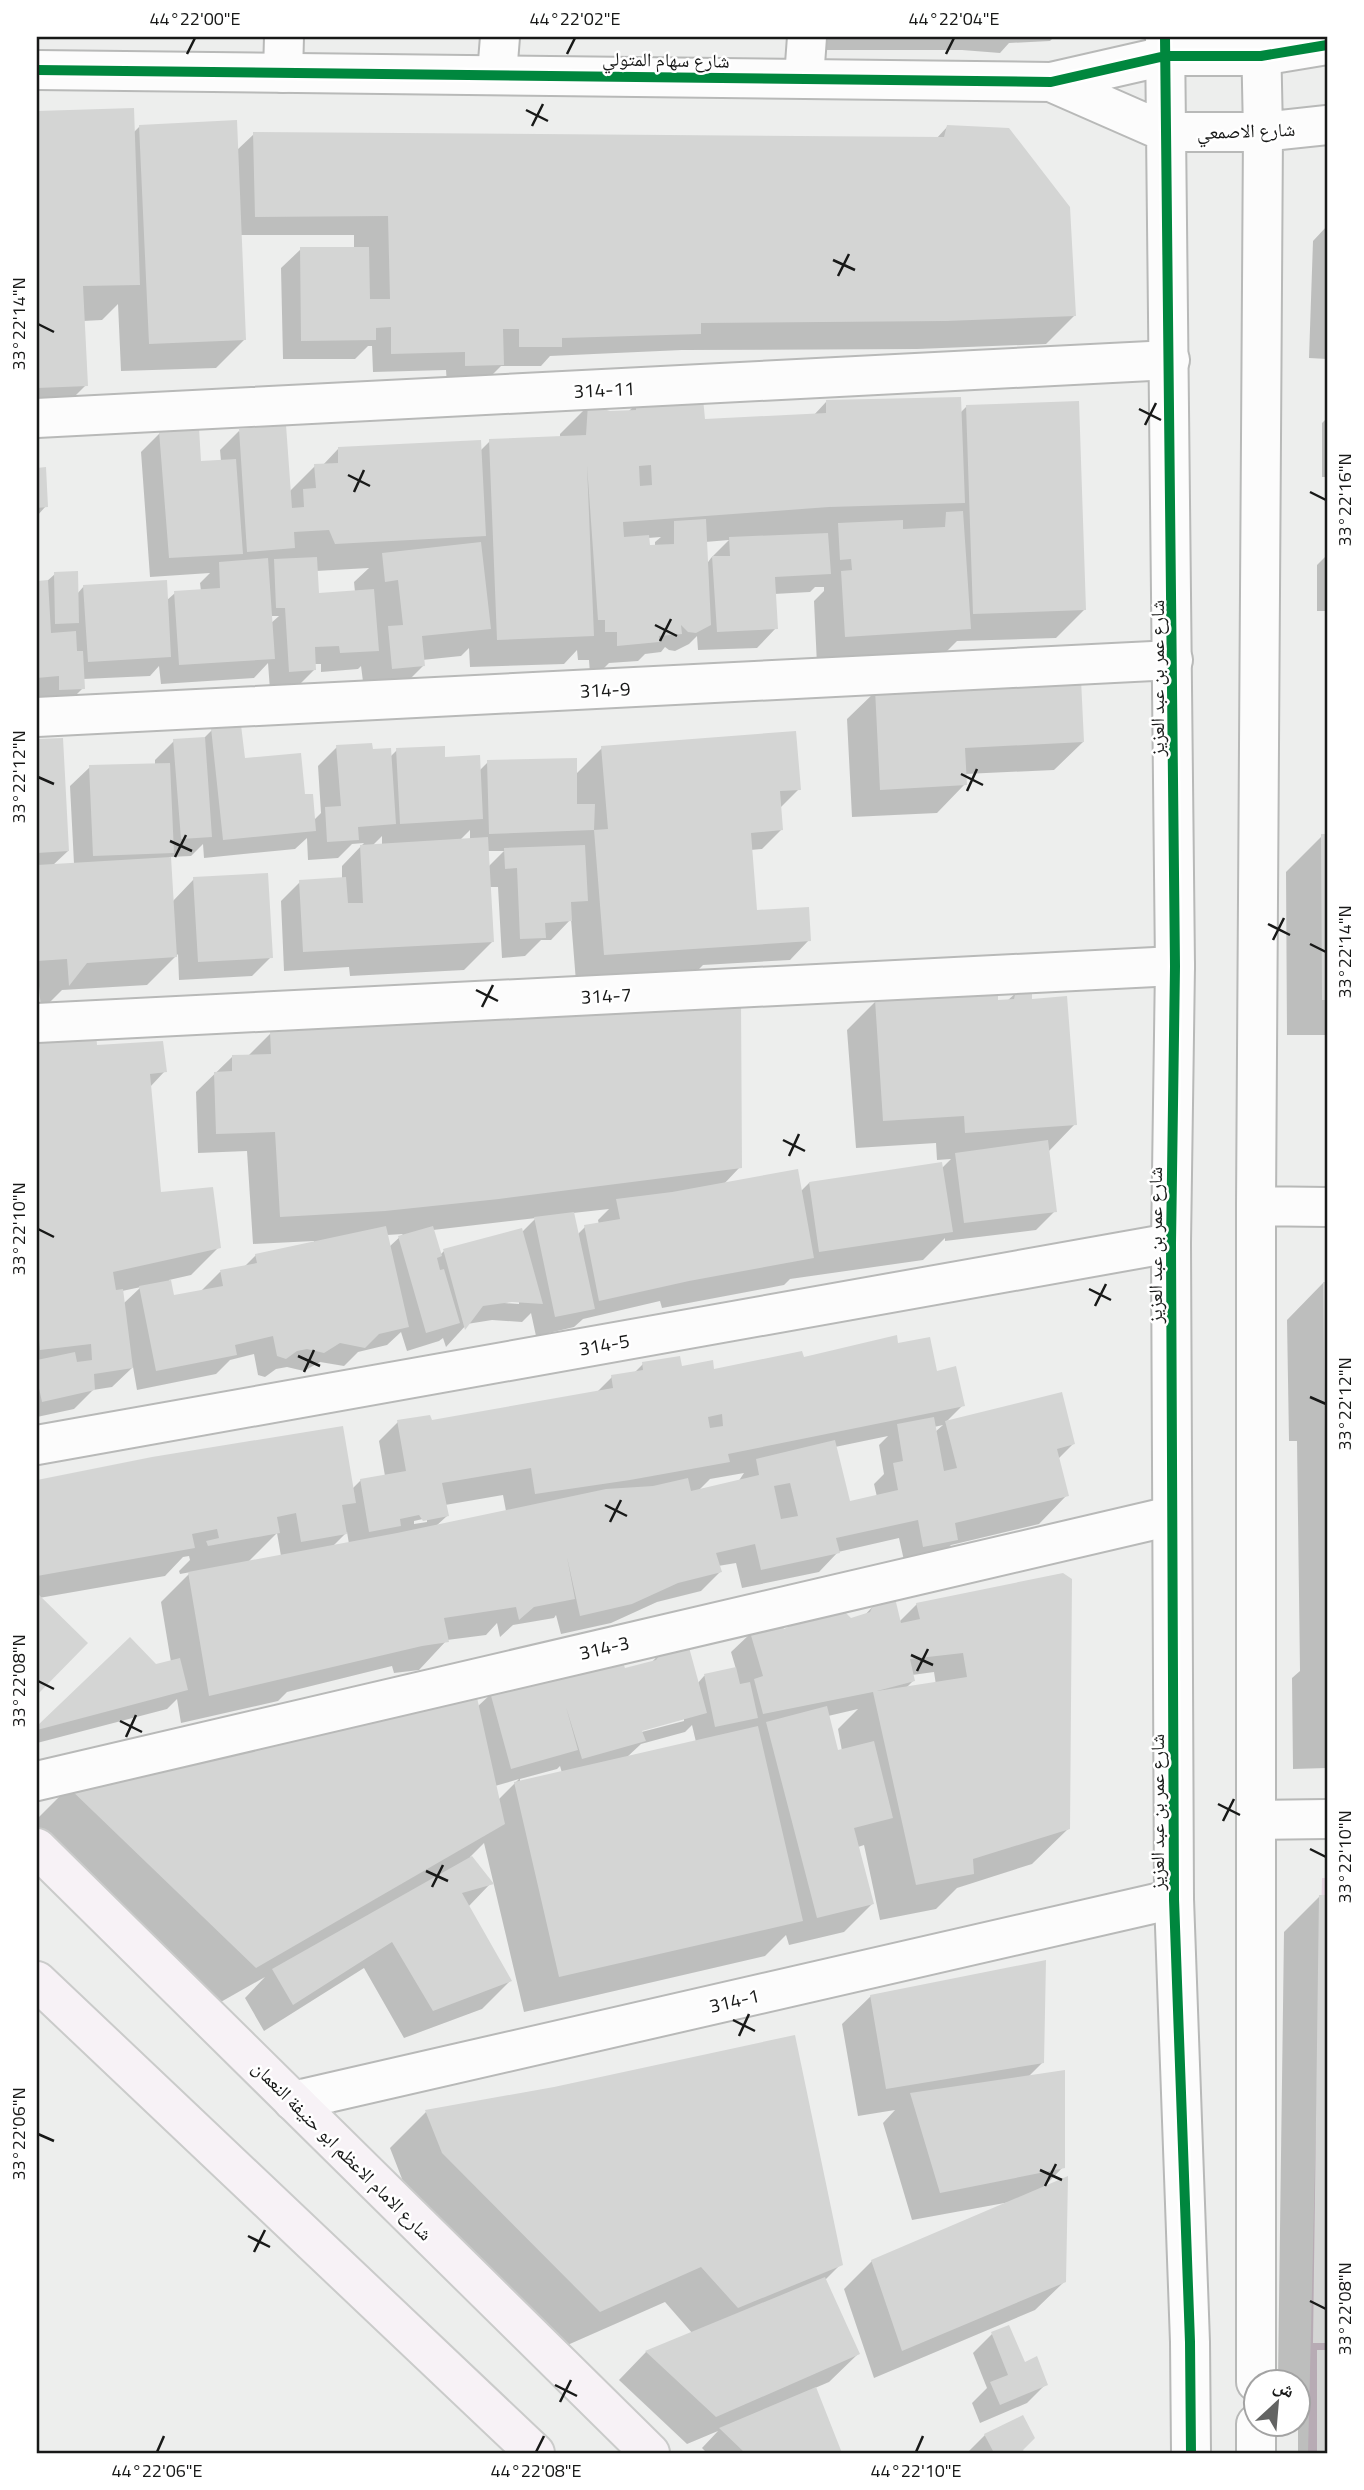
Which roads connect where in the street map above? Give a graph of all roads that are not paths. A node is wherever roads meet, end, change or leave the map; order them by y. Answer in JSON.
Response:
{"nodes":[{"id":1,"x":807,"y":37,"type":"edge"},
{"id":2,"x":1327,"y":45,"type":"edge"},
{"id":3,"x":1165,"y":46,"type":"edge"},
{"id":4,"x":1261,"y":46,"type":"edge"},
{"id":5,"x":284,"y":55,"type":"edge"},
{"id":6,"x":498,"y":55,"type":"edge"},
{"id":7,"x":37,"y":70,"type":"edge"},
{"id":8,"x":804,"y":78,"type":"junction"},
{"id":9,"x":1051,"y":82,"type":"junction"},
{"id":10,"x":1327,"y":125,"type":"edge"},
{"id":11,"x":1166,"y":132,"type":"junction"},
{"id":12,"x":1263,"y":132,"type":"junction"},
{"id":13,"x":1170,"y":360,"type":"junction"},
{"id":14,"x":37,"y":418,"type":"edge"},
{"id":15,"x":1173,"y":660,"type":"junction"},
{"id":16,"x":37,"y":718,"type":"edge"},
{"id":17,"x":1175,"y":966,"type":"junction"},
{"id":18,"x":37,"y":1023,"type":"edge"},
{"id":19,"x":1256,"y":1206,"type":"junction"},
{"id":20,"x":1327,"y":1206,"type":"edge"},
{"id":21,"x":1171,"y":1243,"type":"junction"},
{"id":22,"x":37,"y":1446,"type":"edge"},
{"id":23,"x":1171,"y":1516,"type":"junction"},
{"id":24,"x":37,"y":1781,"type":"edge"},
{"id":25,"x":1327,"y":1819,"type":"edge"},
{"id":26,"x":1257,"y":1820,"type":"junction"},
{"id":27,"x":37,"y":1848,"type":"edge"},
{"id":28,"x":1174,"y":1899,"type":"junction"},
{"id":29,"x":37,"y":1981,"type":"edge"},
{"id":30,"x":293,"y":2101,"type":"junction"},
{"id":31,"x":1256,"y":2368,"type":"edge"},
{"id":32,"x":535,"y":2453,"type":"edge"},
{"id":33,"x":650,"y":2453,"type":"edge"},
{"id":34,"x":1191,"y":2453,"type":"edge"}],
"edges":[{"from":1,"to":8,"type":"street"},
{"from":2,"to":4,"type":"street"},
{"from":3,"to":4,"type":"street"},
{"from":3,"to":9,"type":"street","name":"شارع سهام المتولي"},
{"from":3,"to":11,"type":"street","name":"شارع عمر بن عبد العزيز"},
{"from":4,"to":12,"type":"street"},
{"from":5,"to":6,"type":"street","name":"شارع سهام المتولي"},
{"from":5,"to":7,"type":"street","name":"شارع سهام المتولي"},
{"from":6,"to":8,"type":"street","name":"شارع سهام المتولي"},
{"from":8,"to":9,"type":"street","name":"شارع سهام المتولي"},
{"from":9,"to":11,"type":"street","name":"شارع سهام المتولي"},
{"from":10,"to":12,"type":"street","name":"شارع الاصمعي"},
{"from":11,"to":12,"type":"street","name":"شارع الاصمعي"},
{"from":11,"to":13,"type":"street","name":"شارع عمر بن عبد العزيز"},
{"from":12,"to":19,"type":"street"},
{"from":13,"to":14,"type":"street","name":"314-11"},
{"from":13,"to":15,"type":"street","name":"شارع عمر بن عبد العزيز"},
{"from":15,"to":16,"type":"street","name":"314-9"},
{"from":15,"to":17,"type":"street","name":"شارع عمر بن عبد العزيز"},
{"from":17,"to":18,"type":"street","name":"314-7"},
{"from":17,"to":21,"type":"street","name":"شارع عمر بن عبد العزيز"},
{"from":19,"to":20,"type":"street"},
{"from":19,"to":26,"type":"street"},
{"from":21,"to":22,"type":"street","name":"314-5"},
{"from":21,"to":23,"type":"street","name":"شارع عمر بن عبد العزيز"},
{"from":23,"to":24,"type":"street","name":"314-3"},
{"from":23,"to":28,"type":"street","name":"شارع عمر بن عبد العزيز"},
{"from":25,"to":26,"type":"street"},
{"from":26,"to":31,"type":"street"},
{"from":27,"to":30,"type":"main road","name":"شارع الامام الاعظم ابو حنيفة النعمان"},
{"from":28,"to":30,"type":"street","name":"314-1"},
{"from":28,"to":34,"type":"street","name":"شارع عمر بن عبد العزيز"},
{"from":29,"to":32,"type":"main road"},
{"from":30,"to":33,"type":"main road","name":"شارع الامام الاعظم ابو حنيفة النعمان"}]}
